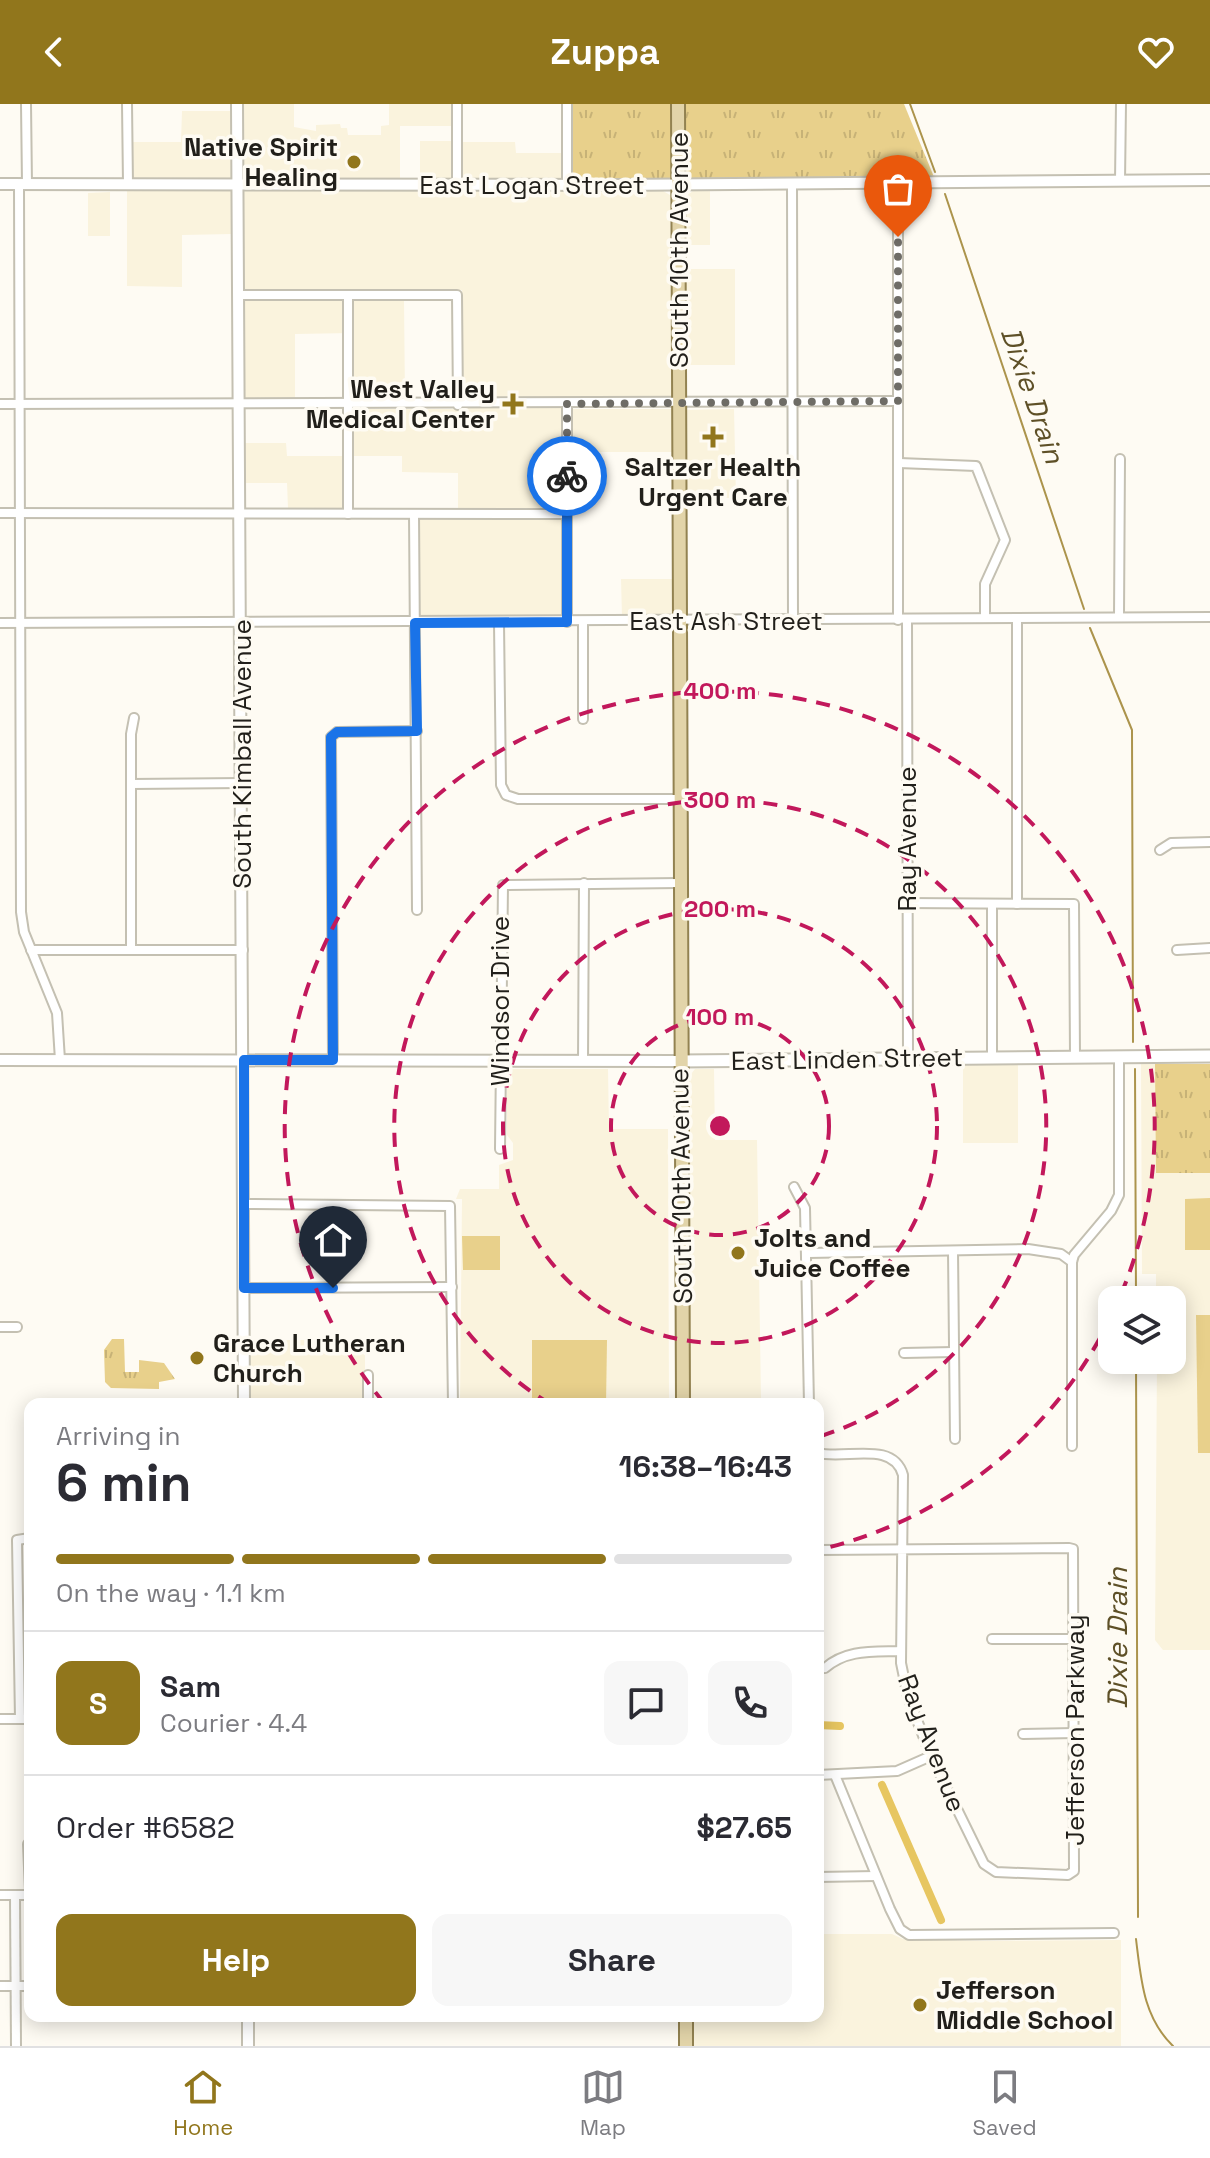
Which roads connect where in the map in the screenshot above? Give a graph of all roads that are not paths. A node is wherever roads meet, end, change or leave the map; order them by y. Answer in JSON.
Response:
{"nodes":[{"id":1,"x":26,"y":104,"type":"edge"},
{"id":2,"x":127,"y":104,"type":"edge"},
{"id":3,"x":237,"y":104,"type":"edge"},
{"id":4,"x":457,"y":104,"type":"edge"},
{"id":5,"x":567,"y":104,"type":"edge"},
{"id":6,"x":678,"y":104,"type":"edge"},
{"id":7,"x":1121,"y":104,"type":"edge"},
{"id":8,"x":1210,"y":180,"type":"edge"},
{"id":9,"x":1120,"y":181,"type":"junction"},
{"id":10,"x":898,"y":182,"type":"junction"},
{"id":11,"x":0,"y":184,"type":"edge"},
{"id":12,"x":23,"y":184,"type":"junction"},
{"id":13,"x":128,"y":184,"type":"junction"},
{"id":14,"x":237,"y":184,"type":"junction"},
{"id":15,"x":792,"y":184,"type":"junction"},
{"id":16,"x":457,"y":185,"type":"junction"},
{"id":17,"x":567,"y":185,"type":"junction"},
{"id":18,"x":678,"y":185,"type":"junction"},
{"id":19,"x":238,"y":295,"type":"junction"},
{"id":20,"x":348,"y":295,"type":"junction"},
{"id":21,"x":898,"y":401,"type":"junction"},
{"id":22,"x":792,"y":402,"type":"junction"},
{"id":23,"x":0,"y":404,"type":"edge"},
{"id":24,"x":19,"y":404,"type":"junction"},
{"id":25,"x":239,"y":404,"type":"junction"},
{"id":26,"x":567,"y":404,"type":"junction"},
{"id":27,"x":679,"y":404,"type":"junction"},
{"id":28,"x":348,"y":405,"type":"junction"},
{"id":29,"x":458,"y":405,"type":"junction"},
{"id":30,"x":1120,"y":459,"type":"dead end"},
{"id":31,"x":899,"y":463,"type":"junction"},
{"id":32,"x":0,"y":513,"type":"edge"},
{"id":33,"x":19,"y":513,"type":"junction"},
{"id":34,"x":240,"y":513,"type":"junction"},
{"id":35,"x":348,"y":514,"type":"junction"},
{"id":36,"x":414,"y":514,"type":"junction"},
{"id":37,"x":567,"y":514,"type":"junction"},
{"id":38,"x":1119,"y":617,"type":"junction"},
{"id":39,"x":1210,"y":617,"type":"edge"},
{"id":40,"x":985,"y":618,"type":"junction"},
{"id":41,"x":1017,"y":618,"type":"junction"},
{"id":42,"x":902,"y":620,"type":"junction"},
{"id":43,"x":793,"y":621,"type":"junction"},
{"id":44,"x":567,"y":622,"type":"junction"},
{"id":45,"x":583,"y":622,"type":"junction"},
{"id":46,"x":679,"y":622,"type":"junction"},
{"id":47,"x":0,"y":623,"type":"edge"},
{"id":48,"x":19,"y":623,"type":"junction"},
{"id":49,"x":242,"y":623,"type":"junction"},
{"id":50,"x":415,"y":623,"type":"junction"},
{"id":51,"x":499,"y":623,"type":"junction"},
{"id":52,"x":134,"y":718,"type":"dead end"},
{"id":53,"x":583,"y":719,"type":"dead end"},
{"id":54,"x":417,"y":731,"type":"junction"},
{"id":55,"x":243,"y":783,"type":"junction"},
{"id":56,"x":131,"y":784,"type":"junction"},
{"id":57,"x":679,"y":799,"type":"junction"},
{"id":58,"x":1210,"y":842,"type":"edge"},
{"id":59,"x":1160,"y":850,"type":"dead end"},
{"id":60,"x":584,"y":883,"type":"junction"},
{"id":61,"x":679,"y":883,"type":"junction"},
{"id":62,"x":907,"y":903,"type":"junction"},
{"id":63,"x":992,"y":904,"type":"junction"},
{"id":64,"x":1017,"y":904,"type":"junction"},
{"id":65,"x":417,"y":910,"type":"dead end"},
{"id":66,"x":1210,"y":948,"type":"edge"},
{"id":67,"x":31,"y":950,"type":"junction"},
{"id":68,"x":131,"y":950,"type":"junction"},
{"id":69,"x":243,"y":950,"type":"junction"},
{"id":70,"x":1177,"y":950,"type":"dead end"},
{"id":71,"x":1075,"y":1056,"type":"junction"},
{"id":72,"x":1210,"y":1056,"type":"edge"},
{"id":73,"x":992,"y":1057,"type":"junction"},
{"id":74,"x":1119,"y":1057,"type":"junction"},
{"id":75,"x":908,"y":1058,"type":"junction"},
{"id":76,"x":0,"y":1060,"type":"edge"},
{"id":77,"x":60,"y":1060,"type":"junction"},
{"id":78,"x":244,"y":1060,"type":"junction"},
{"id":79,"x":333,"y":1060,"type":"junction"},
{"id":80,"x":500,"y":1060,"type":"junction"},
{"id":81,"x":583,"y":1061,"type":"junction"},
{"id":82,"x":679,"y":1061,"type":"junction"},
{"id":83,"x":500,"y":1149,"type":"dead end"},
{"id":84,"x":794,"y":1187,"type":"dead end"},
{"id":85,"x":244,"y":1204,"type":"junction"},
{"id":86,"x":953,"y":1251,"type":"junction"},
{"id":87,"x":808,"y":1253,"type":"junction"},
{"id":88,"x":1072,"y":1262,"type":"junction"},
{"id":89,"x":452,"y":1287,"type":"junction"},
{"id":90,"x":244,"y":1288,"type":"junction"},
{"id":91,"x":0,"y":1327,"type":"edge"},
{"id":92,"x":17,"y":1327,"type":"dead end"},
{"id":93,"x":954,"y":1352,"type":"junction"},
{"id":94,"x":904,"y":1353,"type":"dead end"},
{"id":95,"x":368,"y":1375,"type":"dead end"},
{"id":96,"x":244,"y":1398,"type":"edge"},
{"id":97,"x":368,"y":1398,"type":"edge"},
{"id":98,"x":453,"y":1398,"type":"edge"},
{"id":99,"x":683,"y":1398,"type":"edge"},
{"id":100,"x":809,"y":1398,"type":"edge"},
{"id":101,"x":955,"y":1439,"type":"dead end"},
{"id":102,"x":1072,"y":1446,"type":"dead end"},
{"id":103,"x":824,"y":1453,"type":"edge"},
{"id":104,"x":24,"y":1539,"type":"edge"},
{"id":105,"x":902,"y":1549,"type":"junction"},
{"id":106,"x":824,"y":1550,"type":"edge"},
{"id":107,"x":992,"y":1639,"type":"dead end"},
{"id":108,"x":1074,"y":1639,"type":"junction"},
{"id":109,"x":901,"y":1651,"type":"junction"},
{"id":110,"x":825,"y":1668,"type":"dead end"},
{"id":111,"x":24,"y":1699,"type":"edge"},
{"id":112,"x":0,"y":1719,"type":"edge"},
{"id":113,"x":24,"y":1719,"type":"edge"},
{"id":114,"x":1075,"y":1733,"type":"junction"},
{"id":115,"x":1023,"y":1734,"type":"dead end"},
{"id":116,"x":931,"y":1756,"type":"junction"},
{"id":117,"x":824,"y":1775,"type":"edge"},
{"id":118,"x":835,"y":1775,"type":"junction"},
{"id":119,"x":1049,"y":1875,"type":"joint"},
{"id":120,"x":876,"y":1876,"type":"junction"},
{"id":121,"x":824,"y":1877,"type":"edge"},
{"id":122,"x":24,"y":1894,"type":"edge"},
{"id":123,"x":0,"y":1895,"type":"edge"},
{"id":124,"x":15,"y":1895,"type":"junction"},
{"id":125,"x":1114,"y":1933,"type":"dead end"},
{"id":126,"x":0,"y":1986,"type":"edge"},
{"id":127,"x":16,"y":1986,"type":"junction"},
{"id":128,"x":24,"y":1986,"type":"edge"},
{"id":129,"x":248,"y":2022,"type":"edge"},
{"id":130,"x":686,"y":2022,"type":"edge"},
{"id":131,"x":16,"y":2046,"type":"edge"},
{"id":132,"x":248,"y":2046,"type":"edge"},
{"id":133,"x":686,"y":2046,"type":"edge"}],
"edges":[{"from":1,"to":12,"type":"street"},
{"from":2,"to":13,"type":"street"},
{"from":3,"to":14,"type":"street","name":"South Kimball Avenue"},
{"from":4,"to":16,"type":"street"},
{"from":5,"to":17,"type":"street"},
{"from":6,"to":18,"type":"main road","name":"South 10th Avenue"},
{"from":7,"to":9,"type":"street"},
{"from":8,"to":9,"type":"street","name":"East Logan Street"},
{"from":9,"to":10,"type":"street","name":"East Logan Street"},
{"from":10,"to":15,"type":"street","name":"East Logan Street"},
{"from":10,"to":21,"type":"street","name":"Ray Avenue"},
{"from":11,"to":12,"type":"street","name":"East Logan Street"},
{"from":12,"to":13,"type":"street","name":"East Logan Street"},
{"from":12,"to":24,"type":"street"},
{"from":13,"to":14,"type":"street","name":"East Logan Street"},
{"from":14,"to":16,"type":"street","name":"East Logan Street"},
{"from":14,"to":19,"type":"street","name":"South Kimball Avenue"},
{"from":15,"to":18,"type":"street","name":"East Logan Street"},
{"from":15,"to":22,"type":"street"},
{"from":16,"to":17,"type":"street","name":"East Logan Street"},
{"from":17,"to":18,"type":"street","name":"East Logan Street"},
{"from":18,"to":27,"type":"main road","name":"South 10th Avenue"},
{"from":19,"to":20,"type":"street"},
{"from":19,"to":25,"type":"street","name":"South Kimball Avenue"},
{"from":20,"to":28,"type":"street"},
{"from":20,"to":29,"type":"street"},
{"from":21,"to":22,"type":"street"},
{"from":21,"to":31,"type":"street","name":"Ray Avenue"},
{"from":22,"to":27,"type":"street"},
{"from":22,"to":43,"type":"street"},
{"from":23,"to":24,"type":"street"},
{"from":24,"to":25,"type":"street"},
{"from":24,"to":33,"type":"street"},
{"from":25,"to":28,"type":"street"},
{"from":25,"to":34,"type":"street","name":"South Kimball Avenue"},
{"from":26,"to":27,"type":"street"},
{"from":26,"to":29,"type":"street"},
{"from":26,"to":37,"type":"street"},
{"from":27,"to":46,"type":"main road","name":"South 10th Avenue"},
{"from":28,"to":29,"type":"street"},
{"from":28,"to":35,"type":"street"},
{"from":30,"to":38,"type":"street"},
{"from":31,"to":40,"type":"street"},
{"from":31,"to":42,"type":"street","name":"Ray Avenue"},
{"from":32,"to":33,"type":"street"},
{"from":33,"to":34,"type":"street"},
{"from":33,"to":48,"type":"street"},
{"from":34,"to":35,"type":"street"},
{"from":34,"to":49,"type":"street","name":"South Kimball Avenue"},
{"from":35,"to":36,"type":"street"},
{"from":36,"to":37,"type":"street"},
{"from":36,"to":50,"type":"street"},
{"from":37,"to":44,"type":"street"},
{"from":38,"to":39,"type":"street","name":"East Ash Street"},
{"from":38,"to":41,"type":"street","name":"East Ash Street"},
{"from":40,"to":41,"type":"street","name":"East Ash Street"},
{"from":40,"to":42,"type":"street","name":"East Ash Street"},
{"from":41,"to":64,"type":"street"},
{"from":42,"to":43,"type":"street","name":"East Ash Street"},
{"from":42,"to":62,"type":"street","name":"Ray Avenue"},
{"from":43,"to":46,"type":"street","name":"East Ash Street"},
{"from":44,"to":45,"type":"street","name":"East Ash Street"},
{"from":44,"to":51,"type":"street","name":"East Ash Street"},
{"from":45,"to":46,"type":"street","name":"East Ash Street"},
{"from":45,"to":53,"type":"street"},
{"from":46,"to":57,"type":"main road","name":"South 10th Avenue"},
{"from":47,"to":48,"type":"street","name":"East Ash Street"},
{"from":48,"to":49,"type":"street","name":"East Ash Street"},
{"from":48,"to":67,"type":"street"},
{"from":49,"to":50,"type":"street","name":"East Ash Street"},
{"from":49,"to":55,"type":"street","name":"South Kimball Avenue"},
{"from":50,"to":51,"type":"street","name":"East Ash Street"},
{"from":50,"to":54,"type":"street"},
{"from":51,"to":57,"type":"street"},
{"from":52,"to":56,"type":"street"},
{"from":54,"to":65,"type":"street"},
{"from":54,"to":79,"type":"street"},
{"from":55,"to":56,"type":"street"},
{"from":55,"to":69,"type":"street","name":"South Kimball Avenue"},
{"from":56,"to":68,"type":"street"},
{"from":57,"to":61,"type":"main road","name":"South 10th Avenue"},
{"from":58,"to":59,"type":"street"},
{"from":60,"to":61,"type":"street","name":"Windsor Drive"},
{"from":60,"to":80,"type":"street","name":"Windsor Drive"},
{"from":60,"to":81,"type":"street"},
{"from":61,"to":82,"type":"main road","name":"South 10th Avenue"},
{"from":62,"to":63,"type":"street"},
{"from":62,"to":75,"type":"street","name":"Ray Avenue"},
{"from":63,"to":64,"type":"street"},
{"from":63,"to":73,"type":"street"},
{"from":64,"to":71,"type":"street"},
{"from":66,"to":70,"type":"street"},
{"from":67,"to":68,"type":"street"},
{"from":67,"to":77,"type":"street"},
{"from":68,"to":69,"type":"street"},
{"from":69,"to":78,"type":"street","name":"South Kimball Avenue"},
{"from":71,"to":73,"type":"main road","name":"East Linden Street"},
{"from":71,"to":74,"type":"main road","name":"East Linden Street"},
{"from":72,"to":74,"type":"main road","name":"East Linden Street"},
{"from":73,"to":75,"type":"main road","name":"East Linden Street"},
{"from":74,"to":88,"type":"street"},
{"from":75,"to":82,"type":"main road","name":"East Linden Street"},
{"from":76,"to":77,"type":"street","name":"East Linden Street"},
{"from":77,"to":78,"type":"street","name":"East Linden Street"},
{"from":78,"to":79,"type":"street","name":"East Linden Street"},
{"from":78,"to":85,"type":"street","name":"South Kimball Avenue"},
{"from":79,"to":80,"type":"street","name":"East Linden Street"},
{"from":80,"to":81,"type":"street","name":"East Linden Street"},
{"from":80,"to":83,"type":"street","name":"Windsor Drive"},
{"from":81,"to":82,"type":"street","name":"East Linden Street"},
{"from":82,"to":99,"type":"main road","name":"South 10th Avenue"},
{"from":84,"to":87,"type":"street"},
{"from":85,"to":89,"type":"street"},
{"from":85,"to":90,"type":"street","name":"South Kimball Avenue"},
{"from":86,"to":87,"type":"street"},
{"from":86,"to":88,"type":"street"},
{"from":86,"to":93,"type":"street"},
{"from":87,"to":100,"type":"street"},
{"from":88,"to":102,"type":"street"},
{"from":89,"to":90,"type":"street"},
{"from":89,"to":98,"type":"street"},
{"from":90,"to":96,"type":"street","name":"South Kimball Avenue"},
{"from":91,"to":92,"type":"street"},
{"from":93,"to":94,"type":"street"},
{"from":93,"to":101,"type":"street"},
{"from":95,"to":97,"type":"street"},
{"from":103,"to":105,"type":"street","name":"Ray Avenue"},
{"from":104,"to":111,"type":"street"},
{"from":105,"to":106,"type":"street"},
{"from":105,"to":108,"type":"street","name":"Jefferson Parkway"},
{"from":105,"to":109,"type":"street","name":"Ray Avenue"},
{"from":107,"to":108,"type":"street"},
{"from":108,"to":114,"type":"street","name":"Jefferson Parkway"},
{"from":109,"to":110,"type":"street"},
{"from":109,"to":116,"type":"street","name":"Ray Avenue"},
{"from":112,"to":113,"type":"street"},
{"from":114,"to":115,"type":"street"},
{"from":114,"to":119,"type":"street","name":"Jefferson Parkway"},
{"from":116,"to":118,"type":"street"},
{"from":116,"to":119,"type":"street","name":"Ray Avenue"},
{"from":117,"to":118,"type":"street"},
{"from":118,"to":120,"type":"street"},
{"from":120,"to":121,"type":"street"},
{"from":120,"to":125,"type":"street"},
{"from":122,"to":124,"type":"street"},
{"from":123,"to":124,"type":"street"},
{"from":124,"to":127,"type":"street"},
{"from":126,"to":127,"type":"street"},
{"from":127,"to":128,"type":"street"},
{"from":127,"to":131,"type":"street"},
{"from":129,"to":132,"type":"street"},
{"from":130,"to":133,"type":"main road"}]}
